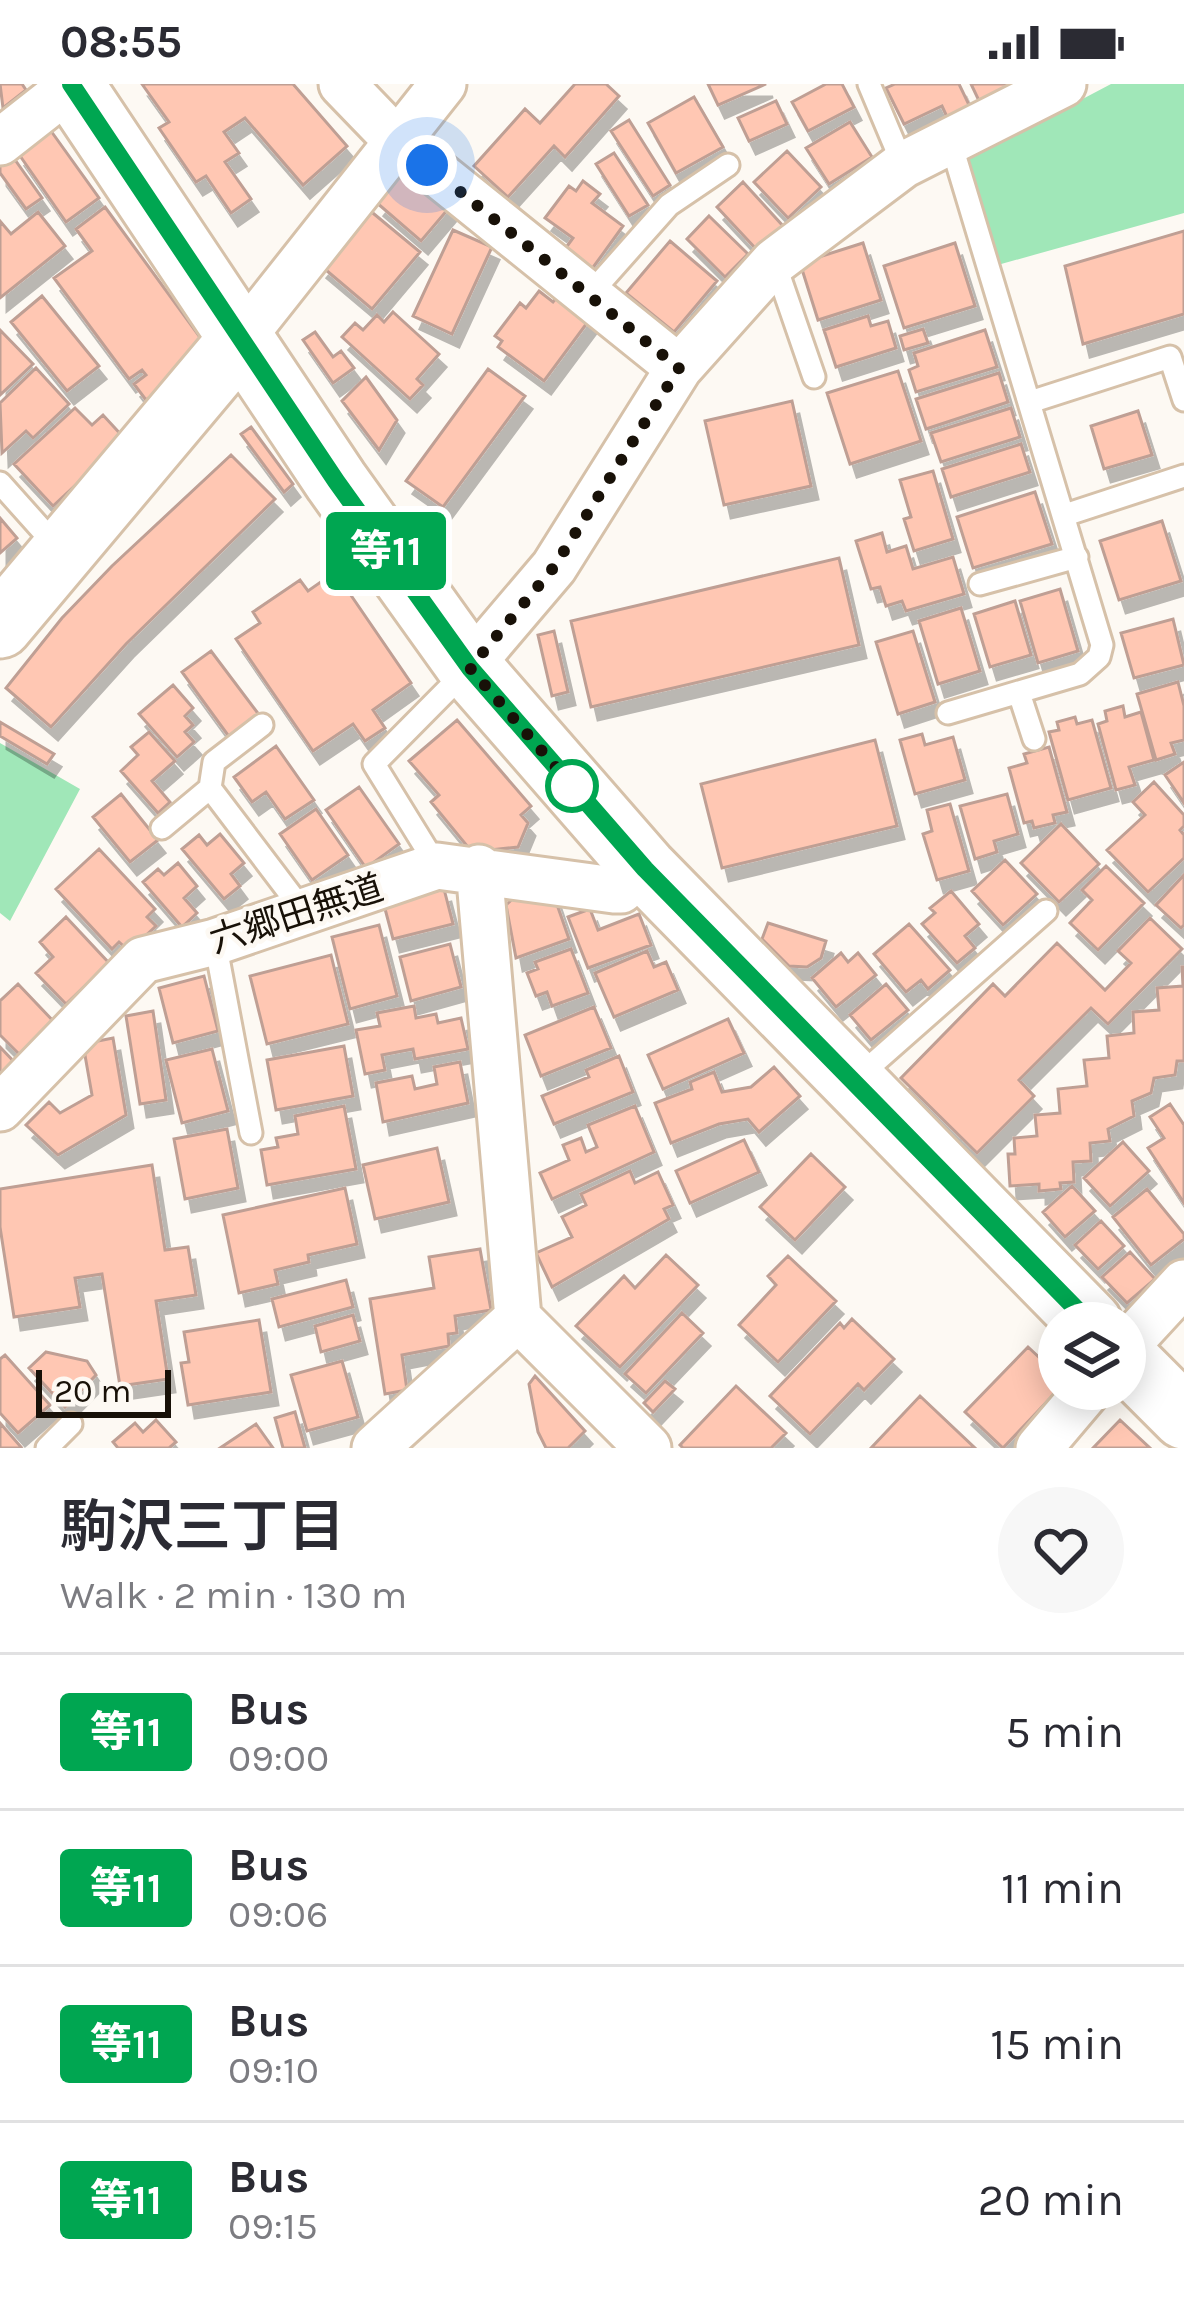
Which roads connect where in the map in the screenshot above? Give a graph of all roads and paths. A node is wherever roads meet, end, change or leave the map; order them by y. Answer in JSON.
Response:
{"nodes":[{"id":1,"x":73,"y":84,"type":"edge"},
{"id":2,"x":342,"y":84,"type":"edge"},
{"id":3,"x":442,"y":84,"type":"edge"},
{"id":4,"x":869,"y":84,"type":"edge"},
{"id":5,"x":1063,"y":84,"type":"edge"},
{"id":6,"x":950,"y":140,"type":"junction"},
{"id":7,"x":397,"y":141,"type":"junction"},
{"id":8,"x":0,"y":142,"type":"edge"},
{"id":9,"x":728,"y":164,"type":"dead end"},
{"id":10,"x":903,"y":166,"type":"junction"},
{"id":11,"x":774,"y":262,"type":"junction"},
{"id":12,"x":590,"y":293,"type":"junction"},
{"id":13,"x":242,"y":338,"type":"junction"},
{"id":14,"x":679,"y":368,"type":"junction"},
{"id":15,"x":814,"y":376,"type":"dead end"},
{"id":16,"x":1184,"y":400,"type":"edge"},
{"id":17,"x":1030,"y":403,"type":"junction"},
{"id":18,"x":1184,"y":476,"type":"edge"},
{"id":19,"x":0,"y":483,"type":"edge"},
{"id":20,"x":1065,"y":515,"type":"junction"},
{"id":21,"x":63,"y":554,"type":"junction"},
{"id":22,"x":1077,"y":557,"type":"junction"},
{"id":23,"x":980,"y":584,"type":"dead end"},
{"id":24,"x":0,"y":626,"type":"edge"},
{"id":25,"x":470,"y":668,"type":"junction"},
{"id":26,"x":1019,"y":693,"type":"junction"},
{"id":27,"x":948,"y":713,"type":"dead end"},
{"id":28,"x":262,"y":724,"type":"dead end"},
{"id":29,"x":1034,"y":739,"type":"dead end"},
{"id":30,"x":210,"y":788,"type":"junction"},
{"id":31,"x":162,"y":828,"type":"dead end"},
{"id":32,"x":458,"y":867,"type":"junction"},
{"id":33,"x":645,"y":869,"type":"junction"},
{"id":34,"x":1046,"y":911,"type":"dead end"},
{"id":35,"x":305,"y":912,"type":"junction"},
{"id":36,"x":215,"y":942,"type":"junction"},
{"id":37,"x":853,"y":1082,"type":"junction"},
{"id":38,"x":0,"y":1108,"type":"edge"},
{"id":39,"x":251,"y":1133,"type":"dead end"},
{"id":40,"x":1184,"y":1283,"type":"edge"},
{"id":41,"x":1069,"y":1302,"type":"edge"},
{"id":42,"x":518,"y":1318,"type":"junction"},
{"id":43,"x":1146,"y":1324,"type":"edge"},
{"id":44,"x":1146,"y":1379,"type":"edge"},
{"id":45,"x":1072,"y":1410,"type":"edge"},
{"id":46,"x":1184,"y":1417,"type":"edge"},
{"id":47,"x":71,"y":1424,"type":"dead end"},
{"id":48,"x":47,"y":1448,"type":"edge"},
{"id":49,"x":375,"y":1448,"type":"edge"},
{"id":50,"x":647,"y":1448,"type":"edge"},
{"id":51,"x":1040,"y":1448,"type":"edge"}],
"edges":[{"from":1,"to":8,"type":"street"},
{"from":1,"to":13,"type":"street"},
{"from":2,"to":7,"type":"street"},
{"from":3,"to":7,"type":"street"},
{"from":4,"to":10,"type":"lane"},
{"from":5,"to":6,"type":"street"},
{"from":6,"to":10,"type":"street"},
{"from":6,"to":17,"type":"lane"},
{"from":7,"to":12,"type":"street"},
{"from":7,"to":13,"type":"street"},
{"from":9,"to":12,"type":"lane"},
{"from":10,"to":11,"type":"street"},
{"from":11,"to":14,"type":"street"},
{"from":11,"to":15,"type":"lane"},
{"from":12,"to":14,"type":"street"},
{"from":13,"to":21,"type":"street"},
{"from":13,"to":25,"type":"street"},
{"from":14,"to":25,"type":"street"},
{"from":16,"to":17,"type":"lane"},
{"from":17,"to":20,"type":"lane"},
{"from":18,"to":20,"type":"lane"},
{"from":19,"to":21,"type":"lane"},
{"from":20,"to":22,"type":"lane"},
{"from":21,"to":24,"type":"street"},
{"from":22,"to":23,"type":"lane"},
{"from":22,"to":26,"type":"lane"},
{"from":25,"to":32,"type":"lane"},
{"from":25,"to":33,"type":"street"},
{"from":26,"to":27,"type":"lane"},
{"from":26,"to":29,"type":"lane"},
{"from":28,"to":30,"type":"lane"},
{"from":30,"to":31,"type":"lane"},
{"from":30,"to":35,"type":"lane"},
{"from":32,"to":33,"type":"street","name":"六郷田無道"},
{"from":32,"to":35,"type":"street","name":"六郷田無道"},
{"from":32,"to":42,"type":"street"},
{"from":33,"to":37,"type":"street"},
{"from":34,"to":37,"type":"lane"},
{"from":35,"to":36,"type":"street","name":"六郷田無道"},
{"from":36,"to":38,"type":"street","name":"六郷田無道"},
{"from":36,"to":39,"type":"lane"},
{"from":37,"to":41,"type":"street"},
{"from":40,"to":43,"type":"street"},
{"from":42,"to":49,"type":"street"},
{"from":42,"to":50,"type":"street"},
{"from":44,"to":46,"type":"street"},
{"from":45,"to":51,"type":"street"},
{"from":47,"to":48,"type":"lane"}]}
